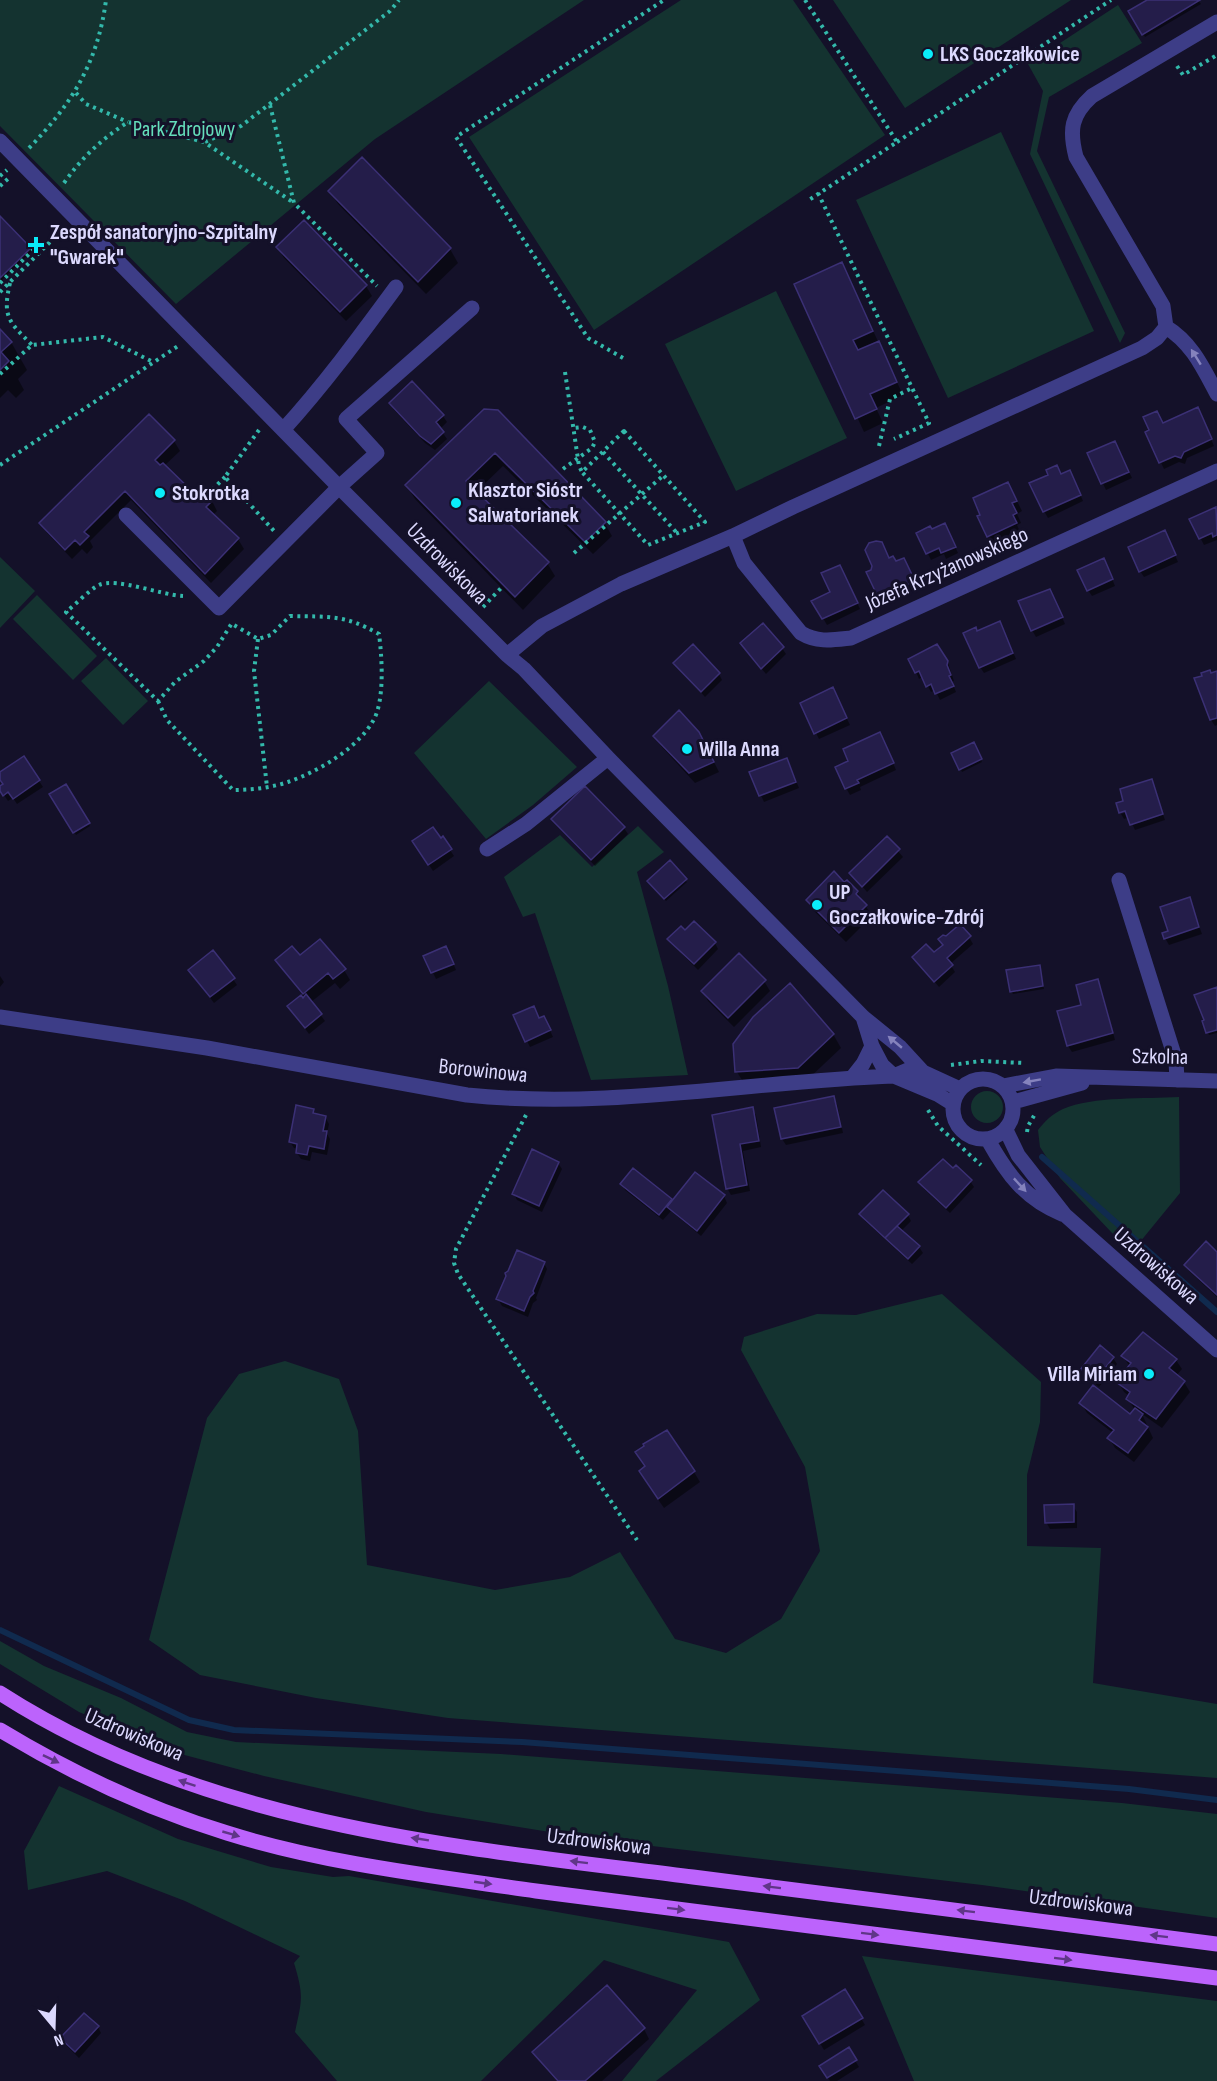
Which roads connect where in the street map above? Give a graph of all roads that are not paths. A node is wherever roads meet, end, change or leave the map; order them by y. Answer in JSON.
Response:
{"nodes":[{"id":1,"x":1217,"y":22,"type":"edge"},
{"id":2,"x":0,"y":141,"type":"edge"},
{"id":3,"x":392,"y":292,"type":"road end"},
{"id":4,"x":472,"y":308,"type":"dead end"},
{"id":5,"x":1166,"y":327,"type":"junction"},
{"id":6,"x":1217,"y":394,"type":"edge"},
{"id":7,"x":283,"y":430,"type":"junction"},
{"id":8,"x":1217,"y":471,"type":"edge"},
{"id":9,"x":339,"y":487,"type":"junction"},
{"id":10,"x":126,"y":515,"type":"dead end"},
{"id":11,"x":733,"y":536,"type":"junction"},
{"id":12,"x":507,"y":655,"type":"junction"},
{"id":13,"x":608,"y":758,"type":"junction"},
{"id":14,"x":487,"y":849,"type":"dead end"},
{"id":15,"x":1119,"y":880,"type":"dead end"},
{"id":16,"x":0,"y":1017,"type":"edge"},
{"id":17,"x":863,"y":1017,"type":"junction"},
{"id":18,"x":872,"y":1046,"type":"junction"},
{"id":19,"x":922,"y":1072,"type":"junction"},
{"id":20,"x":894,"y":1076,"type":"junction"},
{"id":21,"x":852,"y":1078,"type":"junction"},
{"id":22,"x":1102,"y":1078,"type":"junction"},
{"id":23,"x":1177,"y":1080,"type":"junction"},
{"id":24,"x":1217,"y":1081,"type":"edge"},
{"id":25,"x":1003,"y":1086,"type":"junction"},
{"id":26,"x":960,"y":1089,"type":"junction"},
{"id":27,"x":1013,"y":1102,"type":"junction"},
{"id":28,"x":953,"y":1104,"type":"junction"},
{"id":29,"x":1006,"y":1130,"type":"junction"},
{"id":30,"x":988,"y":1140,"type":"junction"},
{"id":31,"x":1065,"y":1215,"type":"junction"},
{"id":32,"x":1217,"y":1350,"type":"edge"},
{"id":33,"x":0,"y":1693,"type":"edge"},
{"id":34,"x":0,"y":1730,"type":"edge"},
{"id":35,"x":1217,"y":1944,"type":"edge"},
{"id":36,"x":1217,"y":1978,"type":"edge"}],
"edges":[{"from":1,"to":5,"type":"street"},
{"from":2,"to":7,"type":"street","name":"Uzdrowiskowa"},
{"from":3,"to":7,"type":"street"},
{"from":4,"to":9,"type":"street"},
{"from":6,"to":5,"type":"street","one_way":true},
{"from":5,"to":11,"type":"street"},
{"from":7,"to":9,"type":"street","name":"Uzdrowiskowa"},
{"from":8,"to":11,"type":"street","name":"Józefa Krzyżanowskiego"},
{"from":9,"to":10,"type":"street"},
{"from":9,"to":12,"type":"street","name":"Uzdrowiskowa"},
{"from":11,"to":12,"type":"street"},
{"from":12,"to":13,"type":"street","name":"Uzdrowiskowa"},
{"from":13,"to":14,"type":"street"},
{"from":13,"to":17,"type":"street","name":"Uzdrowiskowa"},
{"from":15,"to":23,"type":"street"},
{"from":16,"to":21,"type":"street","name":"Borowinowa"},
{"from":17,"to":18,"type":"street","name":"Uzdrowiskowa"},
{"from":19,"to":17,"type":"street","name":"Uzdrowiskowa","one_way":true},
{"from":18,"to":20,"type":"street","name":"Uzdrowiskowa"},
{"from":18,"to":21,"type":"street"},
{"from":19,"to":20,"type":"street","name":"Borowinowa"},
{"from":19,"to":26,"type":"street"},
{"from":20,"to":21,"type":"street","name":"Borowinowa"},
{"from":20,"to":28,"type":"street"},
{"from":22,"to":23,"type":"street","name":"Szkolna"},
{"from":22,"to":25,"type":"street","name":"Szkolna","one_way":true},
{"from":22,"to":27,"type":"street","name":"Szkolna"},
{"from":23,"to":24,"type":"street","name":"Szkolna"},
{"from":25,"to":26,"type":"street"},
{"from":25,"to":27,"type":"street"},
{"from":26,"to":28,"type":"street"},
{"from":27,"to":29,"type":"street"},
{"from":28,"to":30,"type":"street"},
{"from":29,"to":30,"type":"street"},
{"from":29,"to":31,"type":"street","name":"Uzdrowiskowa"},
{"from":30,"to":31,"type":"street","name":"Uzdrowiskowa","one_way":true},
{"from":31,"to":32,"type":"street","name":"Uzdrowiskowa"},
{"from":35,"to":33,"type":"main road","name":"Uzdrowiskowa","one_way":true},
{"from":34,"to":36,"type":"main road","one_way":true}]}
